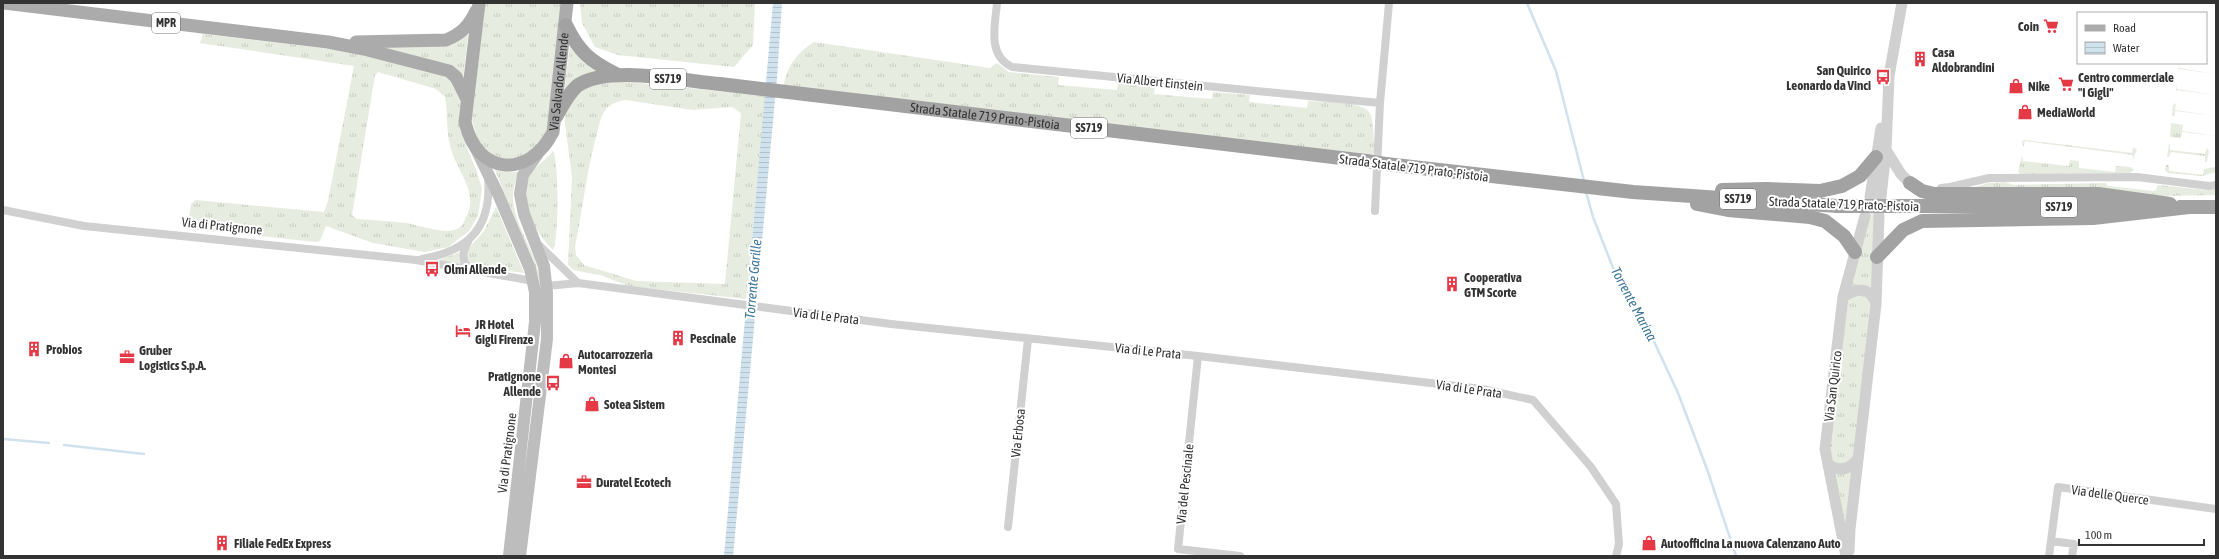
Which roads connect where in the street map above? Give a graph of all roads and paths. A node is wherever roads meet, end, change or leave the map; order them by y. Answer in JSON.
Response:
{"nodes":[{"id":1,"x":4,"y":3,"type":"edge"},
{"id":2,"x":567,"y":3,"type":"edge"},
{"id":3,"x":997,"y":3,"type":"edge"},
{"id":4,"x":1389,"y":3,"type":"edge"},
{"id":5,"x":1902,"y":3,"type":"edge"},
{"id":6,"x":478,"y":5,"type":"edge"},
{"id":7,"x":566,"y":26,"type":"junction"},
{"id":8,"x":328,"y":42,"type":"junction"},
{"id":9,"x":616,"y":74,"type":"junction"},
{"id":10,"x":467,"y":99,"type":"junction"},
{"id":11,"x":1380,"y":103,"type":"junction"},
{"id":12,"x":556,"y":117,"type":"junction"},
{"id":13,"x":475,"y":149,"type":"junction"},
{"id":14,"x":1881,"y":154,"type":"junction"},
{"id":15,"x":537,"y":155,"type":"junction"},
{"id":16,"x":487,"y":170,"type":"junction"},
{"id":17,"x":1910,"y":183,"type":"junction"},
{"id":18,"x":2216,"y":185,"type":"edge"},
{"id":19,"x":1635,"y":192,"type":"junction"},
{"id":20,"x":1876,"y":197,"type":"dead end"},
{"id":21,"x":2188,"y":207,"type":"junction"},
{"id":22,"x":2216,"y":207,"type":"edge"},
{"id":23,"x":3,"y":210,"type":"edge"},
{"id":24,"x":1375,"y":211,"type":"dead end"},
{"id":25,"x":1865,"y":216,"type":"dead end"},
{"id":26,"x":1879,"y":216,"type":"dead end"},
{"id":27,"x":470,"y":240,"type":"junction"},
{"id":28,"x":535,"y":240,"type":"junction"},
{"id":29,"x":1855,"y":252,"type":"junction"},
{"id":30,"x":1877,"y":257,"type":"junction"},
{"id":31,"x":416,"y":260,"type":"junction"},
{"id":32,"x":468,"y":268,"type":"junction"},
{"id":33,"x":533,"y":281,"type":"junction"},
{"id":34,"x":578,"y":283,"type":"junction"},
{"id":35,"x":547,"y":286,"type":"junction"},
{"id":36,"x":1843,"y":297,"type":"junction"},
{"id":37,"x":1876,"y":304,"type":"junction"},
{"id":38,"x":1028,"y":339,"type":"junction"},
{"id":39,"x":1198,"y":356,"type":"junction"},
{"id":40,"x":1858,"y":460,"type":"junction"},
{"id":41,"x":1828,"y":464,"type":"junction"},
{"id":42,"x":2216,"y":509,"type":"edge"},
{"id":43,"x":1008,"y":527,"type":"dead end"},
{"id":44,"x":2051,"y":541,"type":"junction"},
{"id":45,"x":509,"y":556,"type":"edge"},
{"id":46,"x":520,"y":556,"type":"edge"},
{"id":47,"x":1240,"y":556,"type":"edge"},
{"id":48,"x":1616,"y":556,"type":"edge"},
{"id":49,"x":1846,"y":556,"type":"edge"},
{"id":50,"x":1849,"y":556,"type":"edge"},
{"id":51,"x":2049,"y":556,"type":"edge"},
{"id":52,"x":2072,"y":556,"type":"edge"}],
"edges":[{"from":1,"to":8,"type":"main road","number":"MPR"},
{"from":2,"to":7,"type":"main road","name":"Via Salvador Allende"},
{"from":3,"to":11,"type":"street","name":"Via Albert Einstein"},
{"from":4,"to":11,"type":"street"},
{"from":5,"to":14,"type":"street"},
{"from":6,"to":8,"type":"main road","number":"MPR"},
{"from":6,"to":10,"type":"main road","name":"Via Salvador Allende"},
{"from":7,"to":9,"type":"highway","number":"SS719"},
{"from":7,"to":12,"type":"main road","name":"Via Salvador Allende"},
{"from":8,"to":10,"type":"main road","number":"MPR"},
{"from":9,"to":12,"type":"highway","number":"SS719"},
{"from":9,"to":19,"type":"highway","name":"Strada Statale 719 Prato-Pistoia","number":"SS719","bridge":true},
{"from":10,"to":13,"type":"main road","name":"Via Salvador Allende"},
{"from":11,"to":24,"type":"street"},
{"from":12,"to":15,"type":"main road","name":"Via Salvador Allende"},
{"from":13,"to":15,"type":"main road","name":"Via Salvador Allende"},
{"from":13,"to":16,"type":"main road","name":"Via Salvador Allende"},
{"from":14,"to":17,"type":"street"},
{"from":14,"to":19,"type":"highway"},
{"from":14,"to":20,"type":"street"},
{"from":15,"to":28,"type":"main road","name":"Via Salvador Allende"},
{"from":16,"to":27,"type":"street"},
{"from":16,"to":33,"type":"main road","name":"Via Salvador Allende"},
{"from":17,"to":18,"type":"street"},
{"from":17,"to":21,"type":"highway"},
{"from":19,"to":21,"type":"highway","name":"Strada Statale 719 Prato-Pistoia","number":"SS719","bridge":true},
{"from":19,"to":29,"type":"highway"},
{"from":21,"to":22,"type":"highway","name":"Strada Statale 719 Prato-Pistoia","number":"SS719"},
{"from":21,"to":30,"type":"highway"},
{"from":23,"to":31,"type":"street","name":"Via di Pratignone"},
{"from":25,"to":29,"type":"street","name":"Via San Quirico"},
{"from":26,"to":30,"type":"street"},
{"from":27,"to":31,"type":"street"},
{"from":27,"to":32,"type":"street"},
{"from":28,"to":34,"type":"street"},
{"from":28,"to":35,"type":"main road","name":"Via Salvador Allende"},
{"from":29,"to":36,"type":"street","name":"Via San Quirico"},
{"from":30,"to":37,"type":"street"},
{"from":31,"to":32,"type":"street","name":"Via di Pratignone"},
{"from":32,"to":33,"type":"street","name":"Via di Pratignone"},
{"from":33,"to":45,"type":"main road","name":"Via di Pratignone"},
{"from":34,"to":35,"type":"street","name":"Via di Le Prata"},
{"from":34,"to":38,"type":"street","name":"Via di Le Prata"},
{"from":35,"to":46,"type":"main road","name":"Via di Pratignone"},
{"from":36,"to":37,"type":"street"},
{"from":36,"to":41,"type":"street","name":"Via San Quirico"},
{"from":37,"to":40,"type":"street"},
{"from":38,"to":39,"type":"street","name":"Via di Le Prata"},
{"from":38,"to":43,"type":"street","name":"Via Erbosa"},
{"from":39,"to":47,"type":"street","name":"Via del Pescinale"},
{"from":39,"to":48,"type":"street","name":"Via di Le Prata"},
{"from":40,"to":41,"type":"street"},
{"from":40,"to":50,"type":"street"},
{"from":41,"to":49,"type":"street","name":"Via San Quirico"},
{"from":42,"to":44,"type":"street","name":"Via delle Querce"},
{"from":44,"to":51,"type":"street","name":"Via delle Querce"},
{"from":44,"to":52,"type":"street"}]}
